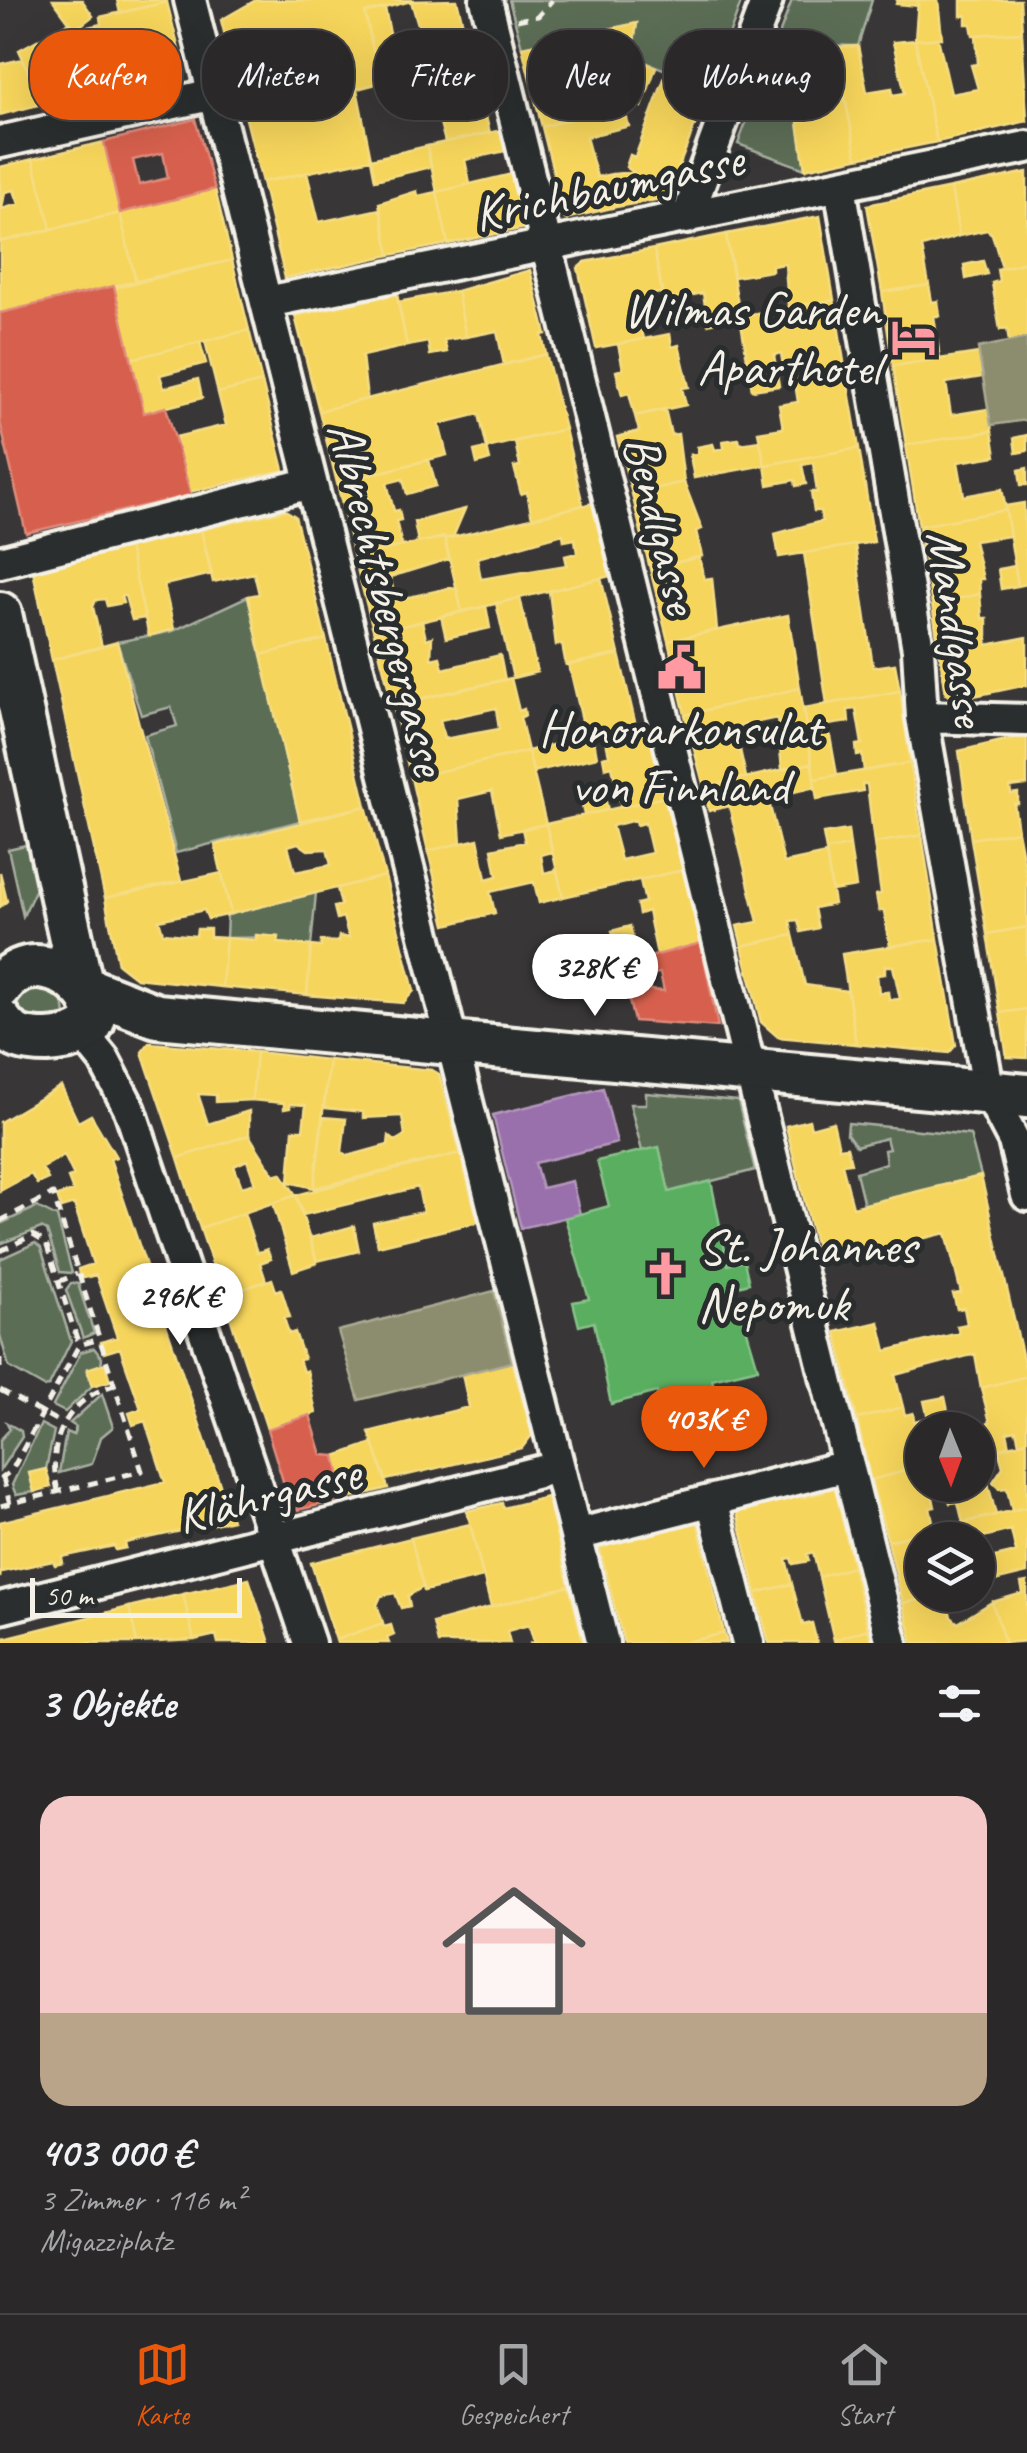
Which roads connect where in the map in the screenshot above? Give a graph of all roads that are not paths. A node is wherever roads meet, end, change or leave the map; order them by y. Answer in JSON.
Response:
{"nodes":[{"id":1,"x":768,"y":0,"type":"edge"},
{"id":2,"x":197,"y":3,"type":"edge"},
{"id":3,"x":489,"y":13,"type":"edge"},
{"id":4,"x":202,"y":30,"type":"edge"},
{"id":5,"x":202,"y":97,"type":"edge"},
{"id":6,"x":221,"y":120,"type":"edge"},
{"id":7,"x":0,"y":142,"type":"edge"},
{"id":8,"x":1027,"y":147,"type":"edge"},
{"id":9,"x":840,"y":186,"type":"junction"},
{"id":10,"x":687,"y":218,"type":"junction"},
{"id":11,"x":546,"y":247,"type":"junction"},
{"id":12,"x":267,"y":302,"type":"junction"},
{"id":13,"x":311,"y":483,"type":"junction"},
{"id":14,"x":0,"y":562,"type":"edge"},
{"id":15,"x":0,"y":614,"type":"edge"},
{"id":16,"x":922,"y":718,"type":"junction"},
{"id":17,"x":1027,"y":720,"type":"edge"},
{"id":18,"x":56,"y":859,"type":"junction"},
{"id":19,"x":12,"y":973,"type":"edge"},
{"id":20,"x":86,"y":1007,"type":"junction"},
{"id":21,"x":10,"y":1042,"type":"edge"},
{"id":22,"x":450,"y":1042,"type":"junction"},
{"id":23,"x":748,"y":1070,"type":"junction"},
{"id":24,"x":1008,"y":1095,"type":"edge"},
{"id":25,"x":1027,"y":1195,"type":"edge"},
{"id":26,"x":847,"y":1466,"type":"junction"},
{"id":27,"x":558,"y":1467,"type":"junction"},
{"id":28,"x":712,"y":1500,"type":"junction"},
{"id":29,"x":576,"y":1535,"type":"junction"},
{"id":30,"x":277,"y":1540,"type":"junction"},
{"id":31,"x":0,"y":1608,"type":"edge"},
{"id":32,"x":309,"y":1643,"type":"edge"},
{"id":33,"x":603,"y":1643,"type":"edge"},
{"id":34,"x":748,"y":1643,"type":"edge"},
{"id":35,"x":892,"y":1643,"type":"edge"}],
"edges":[{"from":1,"to":10,"type":"street"},
{"from":2,"to":4,"type":"street","name":"Albrechtsbergergasse"},
{"from":3,"to":11,"type":"street","name":"Bendlgasse"},
{"from":5,"to":7,"type":"street"},
{"from":6,"to":12,"type":"street","name":"Albrechtsbergergasse"},
{"from":8,"to":9,"type":"street","name":"Krichbaumgasse"},
{"from":9,"to":10,"type":"street","name":"Krichbaumgasse"},
{"from":9,"to":16,"type":"street","name":"Mandlgasse"},
{"from":10,"to":11,"type":"street","name":"Krichbaumgasse"},
{"from":11,"to":12,"type":"street","name":"Krichbaumgasse"},
{"from":11,"to":23,"type":"street","name":"Bendlgasse"},
{"from":12,"to":13,"type":"street","name":"Albrechtsbergergasse"},
{"from":13,"to":14,"type":"street"},
{"from":13,"to":22,"type":"street","name":"Albrechtsbergergasse"},
{"from":15,"to":18,"type":"street"},
{"from":16,"to":17,"type":"street"},
{"from":16,"to":24,"type":"street","name":"Mandlgasse"},
{"from":18,"to":19,"type":"street"},
{"from":18,"to":20,"type":"street"},
{"from":19,"to":20,"type":"street"},
{"from":20,"to":21,"type":"street"},
{"from":20,"to":22,"type":"street"},
{"from":20,"to":30,"type":"street"},
{"from":22,"to":23,"type":"street"},
{"from":22,"to":27,"type":"street","name":"Albrechtsbergergasse"},
{"from":23,"to":24,"type":"street"},
{"from":23,"to":26,"type":"street","name":"Bendlgasse"},
{"from":24,"to":25,"type":"street","name":"Mandlgasse"},
{"from":26,"to":28,"type":"street"},
{"from":26,"to":35,"type":"street"},
{"from":27,"to":29,"type":"street","name":"Albrechtsbergergasse"},
{"from":27,"to":30,"type":"street","name":"Klährgasse"},
{"from":28,"to":29,"type":"street"},
{"from":28,"to":34,"type":"street"},
{"from":29,"to":33,"type":"street"},
{"from":30,"to":31,"type":"street","name":"Klährgasse"},
{"from":30,"to":32,"type":"street"}]}
